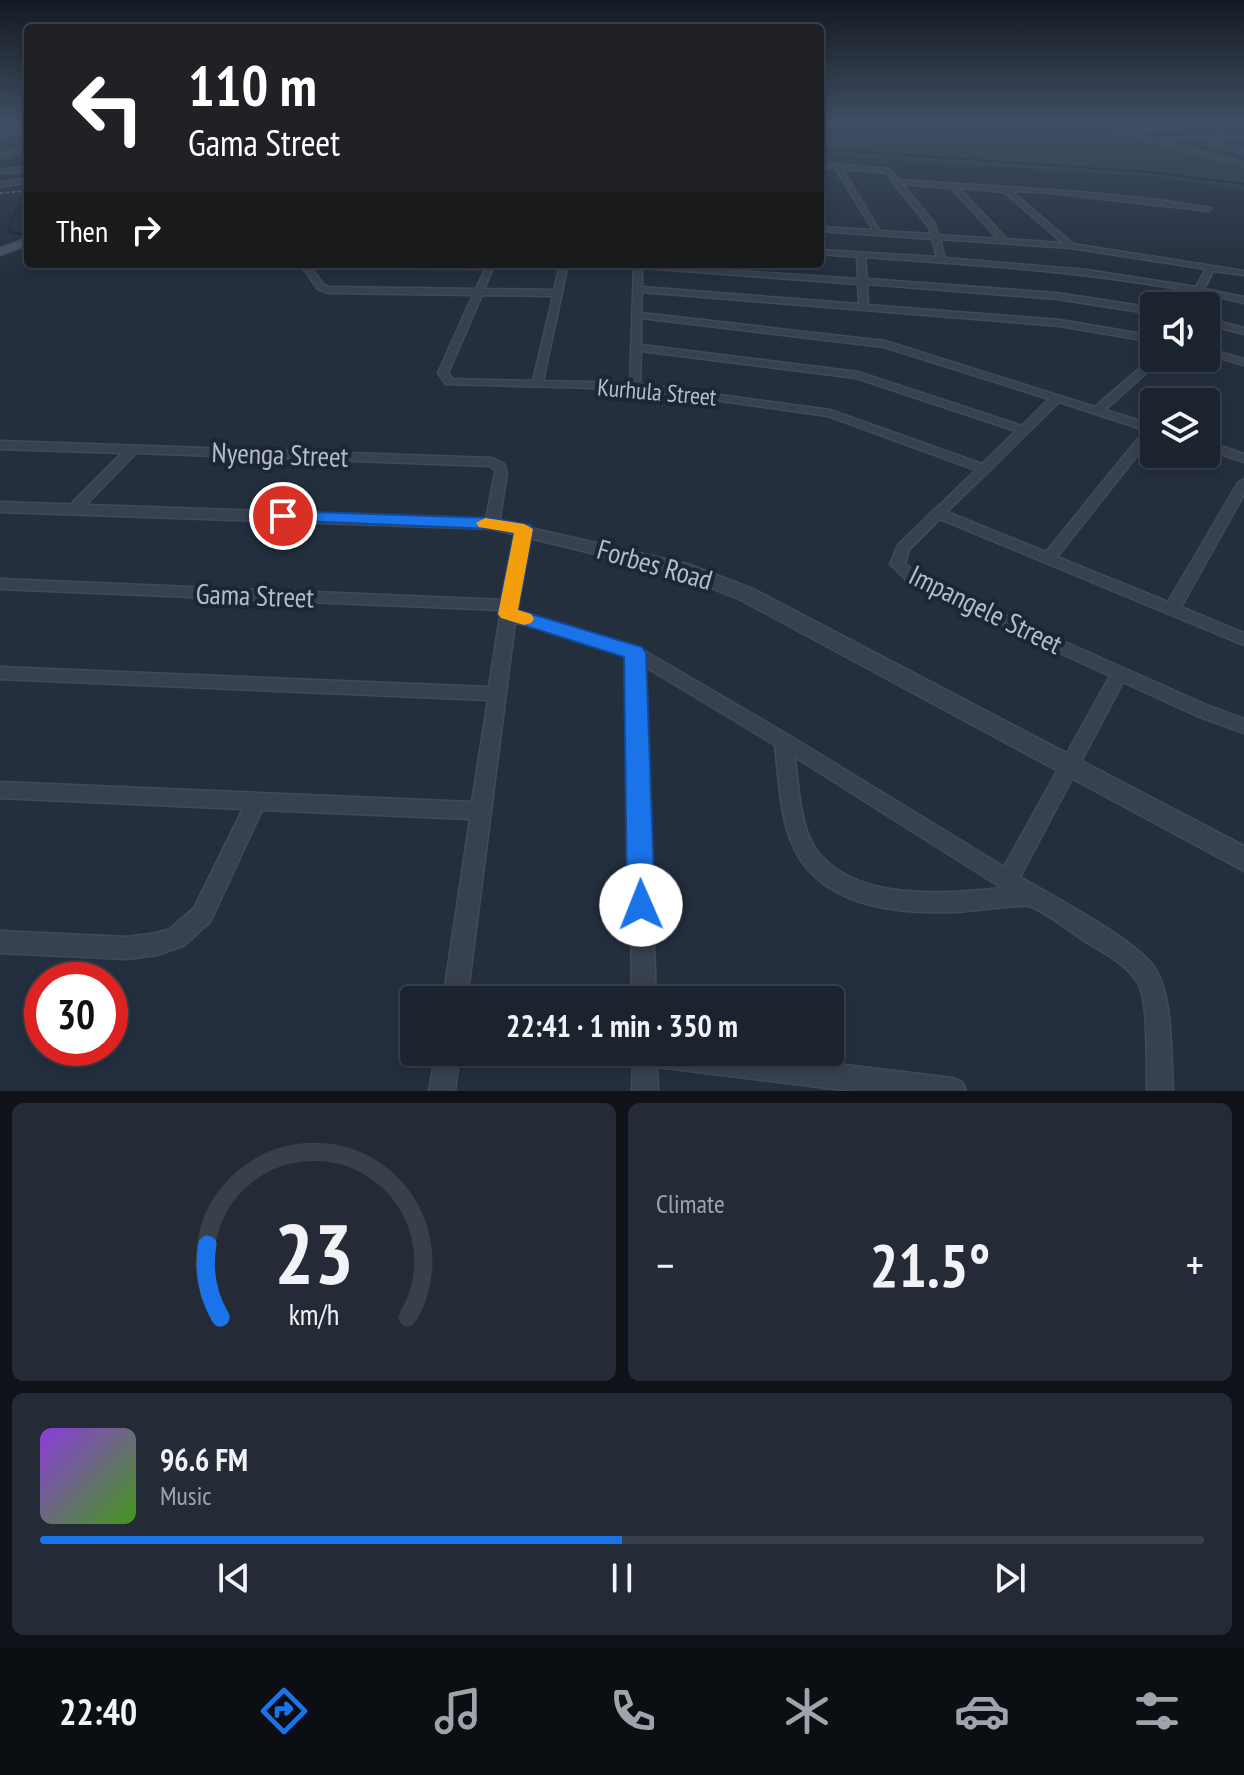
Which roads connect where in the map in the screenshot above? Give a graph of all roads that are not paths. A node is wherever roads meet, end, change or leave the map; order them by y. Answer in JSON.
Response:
{"nodes":[{"id":1,"x":841,"y":172,"type":"edge"},
{"id":2,"x":888,"y":172,"type":"edge"},
{"id":3,"x":24,"y":181,"type":"edge"},
{"id":4,"x":898,"y":182,"type":"junction"},
{"id":5,"x":0,"y":185,"type":"edge"},
{"id":6,"x":952,"y":185,"type":"junction"},
{"id":7,"x":1001,"y":189,"type":"junction"},
{"id":8,"x":1209,"y":209,"type":"dead end"},
{"id":9,"x":824,"y":229,"type":"edge"},
{"id":10,"x":878,"y":233,"type":"junction"},
{"id":11,"x":937,"y":237,"type":"junction"},
{"id":12,"x":1004,"y":241,"type":"junction"},
{"id":13,"x":24,"y":243,"type":"edge"},
{"id":14,"x":1071,"y":246,"type":"junction"},
{"id":15,"x":0,"y":252,"type":"edge"},
{"id":16,"x":824,"y":252,"type":"edge"},
{"id":17,"x":861,"y":255,"type":"junction"},
{"id":18,"x":942,"y":260,"type":"junction"},
{"id":19,"x":1211,"y":267,"type":"junction"},
{"id":20,"x":306,"y":268,"type":"edge"},
{"id":21,"x":489,"y":268,"type":"edge"},
{"id":22,"x":563,"y":268,"type":"edge"},
{"id":23,"x":638,"y":268,"type":"edge"},
{"id":24,"x":691,"y":268,"type":"edge"},
{"id":25,"x":1244,"y":273,"type":"edge"},
{"id":26,"x":862,"y":281,"type":"junction"},
{"id":27,"x":638,"y":289,"type":"junction"},
{"id":28,"x":1199,"y":290,"type":"junction"},
{"id":29,"x":478,"y":292,"type":"junction"},
{"id":30,"x":558,"y":293,"type":"junction"},
{"id":31,"x":1244,"y":300,"type":"edge"},
{"id":32,"x":864,"y":307,"type":"junction"},
{"id":33,"x":1140,"y":309,"type":"edge"},
{"id":34,"x":637,"y":315,"type":"junction"},
{"id":35,"x":1220,"y":325,"type":"edge"},
{"id":36,"x":1244,"y":331,"type":"edge"},
{"id":37,"x":1140,"y":337,"type":"edge"},
{"id":38,"x":636,"y":347,"type":"junction"},
{"id":39,"x":1220,"y":355,"type":"edge"},
{"id":40,"x":1244,"y":362,"type":"edge"},
{"id":41,"x":1142,"y":372,"type":"edge"},
{"id":42,"x":537,"y":385,"type":"junction"},
{"id":43,"x":635,"y":386,"type":"junction"},
{"id":44,"x":1057,"y":398,"type":"junction"},
{"id":45,"x":1098,"y":410,"type":"junction"},
{"id":46,"x":1140,"y":424,"type":"edge"},
{"id":47,"x":1023,"y":430,"type":"junction"},
{"id":48,"x":0,"y":445,"type":"edge"},
{"id":49,"x":1140,"y":445,"type":"edge"},
{"id":50,"x":132,"y":450,"type":"junction"},
{"id":51,"x":1220,"y":450,"type":"edge"},
{"id":52,"x":1244,"y":458,"type":"edge"},
{"id":53,"x":985,"y":469,"type":"junction"},
{"id":54,"x":1244,"y":483,"type":"edge"},
{"id":55,"x":0,"y":507,"type":"edge"},
{"id":56,"x":74,"y":509,"type":"junction"},
{"id":57,"x":940,"y":514,"type":"junction"},
{"id":58,"x":492,"y":524,"type":"junction"},
{"id":59,"x":524,"y":529,"type":"junction"},
{"id":60,"x":1048,"y":559,"type":"junction"},
{"id":61,"x":0,"y":584,"type":"edge"},
{"id":62,"x":508,"y":609,"type":"junction"},
{"id":63,"x":1172,"y":609,"type":"junction"},
{"id":64,"x":1244,"y":639,"type":"edge"},
{"id":65,"x":635,"y":653,"type":"junction"},
{"id":66,"x":0,"y":673,"type":"edge"},
{"id":67,"x":1119,"y":674,"type":"junction"},
{"id":68,"x":498,"y":694,"type":"junction"},
{"id":69,"x":1244,"y":726,"type":"edge"},
{"id":70,"x":784,"y":741,"type":"junction"},
{"id":71,"x":1070,"y":768,"type":"junction"},
{"id":72,"x":0,"y":790,"type":"edge"},
{"id":73,"x":256,"y":802,"type":"junction"},
{"id":74,"x":482,"y":811,"type":"junction"},
{"id":75,"x":1244,"y":859,"type":"edge"},
{"id":76,"x":1008,"y":879,"type":"junction"},
{"id":77,"x":1032,"y":894,"type":"junction"},
{"id":78,"x":0,"y":942,"type":"edge"},
{"id":79,"x":457,"y":986,"type":"edge"},
{"id":80,"x":644,"y":986,"type":"edge"},
{"id":81,"x":446,"y":1066,"type":"edge"},
{"id":82,"x":645,"y":1066,"type":"edge"},
{"id":83,"x":750,"y":1066,"type":"edge"},
{"id":84,"x":442,"y":1091,"type":"edge"},
{"id":85,"x":645,"y":1091,"type":"edge"},
{"id":86,"x":953,"y":1091,"type":"edge"},
{"id":87,"x":1160,"y":1091,"type":"edge"}],
"edges":[{"from":1,"to":10,"type":"street"},
{"from":2,"to":4,"type":"street"},
{"from":3,"to":5,"type":"street"},
{"from":4,"to":6,"type":"street"},
{"from":4,"to":11,"type":"street"},
{"from":6,"to":7,"type":"street"},
{"from":6,"to":12,"type":"street"},
{"from":7,"to":8,"type":"street"},
{"from":7,"to":14,"type":"street"},
{"from":9,"to":10,"type":"street"},
{"from":10,"to":11,"type":"street"},
{"from":11,"to":12,"type":"street"},
{"from":11,"to":18,"type":"street"},
{"from":12,"to":14,"type":"street"},
{"from":13,"to":15,"type":"main road"},
{"from":14,"to":19,"type":"street"},
{"from":16,"to":17,"type":"street"},
{"from":17,"to":18,"type":"street"},
{"from":17,"to":26,"type":"street"},
{"from":18,"to":28,"type":"street"},
{"from":19,"to":25,"type":"street"},
{"from":19,"to":28,"type":"street"},
{"from":20,"to":29,"type":"street"},
{"from":21,"to":29,"type":"street","name":"Kurhula Street"},
{"from":22,"to":30,"type":"street"},
{"from":23,"to":27,"type":"street"},
{"from":24,"to":26,"type":"street"},
{"from":26,"to":32,"type":"street"},
{"from":26,"to":33,"type":"street"},
{"from":27,"to":32,"type":"street"},
{"from":27,"to":34,"type":"street"},
{"from":28,"to":31,"type":"street"},
{"from":29,"to":30,"type":"street"},
{"from":29,"to":42,"type":"street","name":"Kurhula Street"},
{"from":30,"to":42,"type":"street"},
{"from":32,"to":37,"type":"street"},
{"from":34,"to":38,"type":"street"},
{"from":34,"to":44,"type":"street"},
{"from":35,"to":36,"type":"street"},
{"from":38,"to":43,"type":"street"},
{"from":38,"to":47,"type":"street"},
{"from":39,"to":40,"type":"street"},
{"from":41,"to":45,"type":"street"},
{"from":42,"to":43,"type":"street","name":"Kurhula Street"},
{"from":43,"to":53,"type":"street","name":"Kurhula Street"},
{"from":44,"to":45,"type":"street"},
{"from":44,"to":47,"type":"street","name":"Impangele Street"},
{"from":45,"to":46,"type":"street"},
{"from":47,"to":53,"type":"street","name":"Impangele Street"},
{"from":48,"to":50,"type":"street","name":"Nyenga Street"},
{"from":49,"to":60,"type":"street"},
{"from":50,"to":56,"type":"street"},
{"from":50,"to":58,"type":"street","name":"Nyenga Street"},
{"from":51,"to":52,"type":"street"},
{"from":53,"to":57,"type":"street","name":"Impangele Street"},
{"from":54,"to":63,"type":"street"},
{"from":55,"to":56,"type":"street","name":"Forbes Road"},
{"from":56,"to":58,"type":"street","name":"Forbes Road"},
{"from":57,"to":60,"type":"street"},
{"from":57,"to":67,"type":"street","name":"Impangele Street"},
{"from":58,"to":59,"type":"street","name":"Forbes Road"},
{"from":59,"to":62,"type":"street"},
{"from":59,"to":71,"type":"street","name":"Forbes Road"},
{"from":60,"to":63,"type":"street"},
{"from":61,"to":62,"type":"street","name":"Gama Street"},
{"from":62,"to":65,"type":"street","name":"Gama Street"},
{"from":62,"to":68,"type":"street"},
{"from":63,"to":64,"type":"street"},
{"from":65,"to":70,"type":"street","name":"Gama Street"},
{"from":65,"to":80,"type":"street"},
{"from":66,"to":68,"type":"street"},
{"from":67,"to":69,"type":"street","name":"Impangele Street"},
{"from":67,"to":71,"type":"street"},
{"from":68,"to":74,"type":"street"},
{"from":70,"to":76,"type":"street","name":"Gama Street"},
{"from":70,"to":77,"type":"street"},
{"from":71,"to":75,"type":"street","name":"Forbes Road"},
{"from":71,"to":76,"type":"street"},
{"from":72,"to":73,"type":"street"},
{"from":73,"to":74,"type":"street"},
{"from":73,"to":78,"type":"street"},
{"from":74,"to":79,"type":"street"},
{"from":76,"to":77,"type":"street","name":"Gama Street"},
{"from":77,"to":87,"type":"street","name":"Gama Street"},
{"from":81,"to":84,"type":"street"},
{"from":82,"to":85,"type":"street"},
{"from":83,"to":86,"type":"street"}]}
